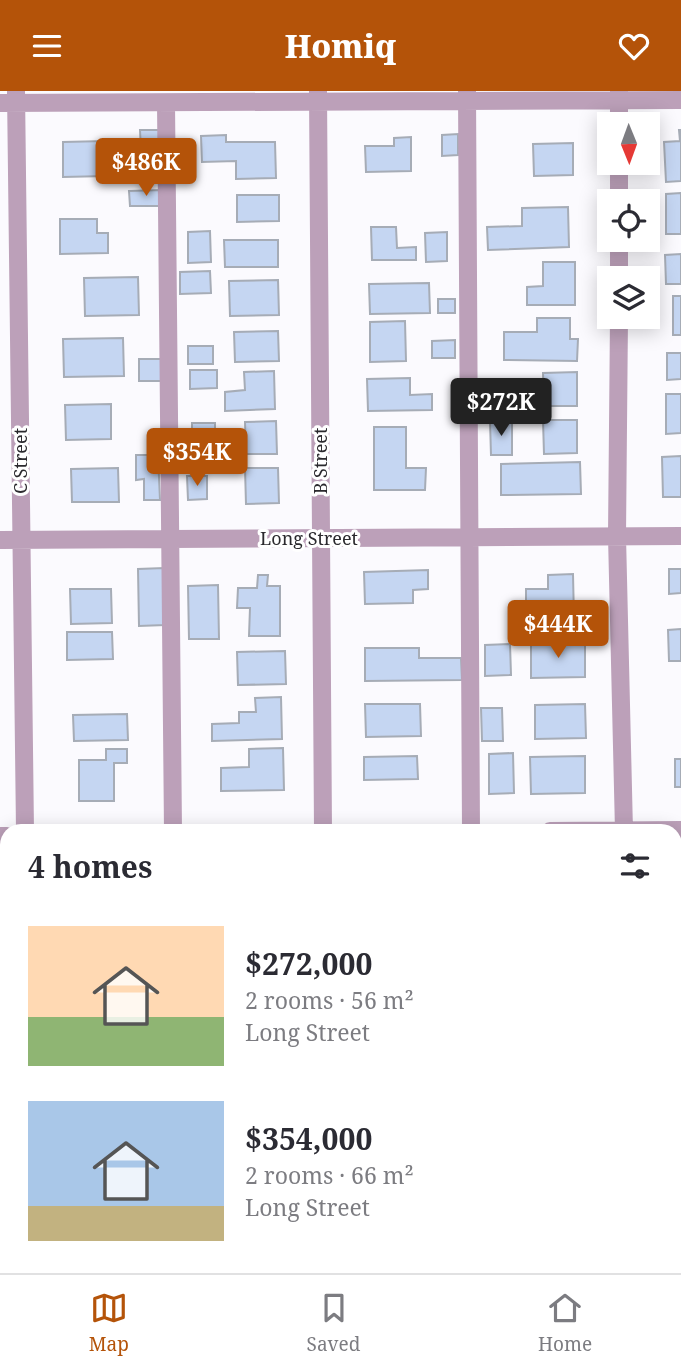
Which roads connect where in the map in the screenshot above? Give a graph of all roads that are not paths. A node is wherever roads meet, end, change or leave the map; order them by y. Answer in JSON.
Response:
{"nodes":[{"id":1,"x":318,"y":96,"type":"edge"},
{"id":2,"x":467,"y":96,"type":"edge"},
{"id":3,"x":619,"y":96,"type":"edge"},
{"id":4,"x":11,"y":99,"type":"edge"},
{"id":5,"x":681,"y":100,"type":"edge"},
{"id":6,"x":166,"y":103,"type":"junction"},
{"id":7,"x":19,"y":321,"type":"junction"},
{"id":8,"x":0,"y":322,"type":"edge"},
{"id":9,"x":619,"y":329,"type":"edge"},
{"id":10,"x":470,"y":536,"type":"junction"},
{"id":11,"x":617,"y":536,"type":"junction"},
{"id":12,"x":681,"y":536,"type":"edge"},
{"id":13,"x":170,"y":539,"type":"junction"},
{"id":14,"x":320,"y":539,"type":"junction"},
{"id":15,"x":0,"y":540,"type":"edge"},
{"id":16,"x":20,"y":540,"type":"junction"},
{"id":17,"x":24,"y":824,"type":"edge"},
{"id":18,"x":173,"y":824,"type":"edge"},
{"id":19,"x":323,"y":824,"type":"edge"},
{"id":20,"x":471,"y":824,"type":"edge"},
{"id":21,"x":624,"y":824,"type":"edge"}],
"edges":[{"from":1,"to":2,"type":"street"},
{"from":1,"to":6,"type":"street"},
{"from":1,"to":14,"type":"street","name":"B Street"},
{"from":2,"to":3,"type":"street"},
{"from":2,"to":10,"type":"street"},
{"from":3,"to":5,"type":"street"},
{"from":4,"to":6,"type":"street"},
{"from":4,"to":7,"type":"street","name":"C Street"},
{"from":6,"to":13,"type":"street"},
{"from":7,"to":8,"type":"street"},
{"from":7,"to":16,"type":"street","name":"C Street"},
{"from":9,"to":11,"type":"street"},
{"from":10,"to":11,"type":"street","name":"Long Street"},
{"from":10,"to":14,"type":"street","name":"Long Street"},
{"from":10,"to":20,"type":"street"},
{"from":11,"to":12,"type":"street","name":"Long Street"},
{"from":11,"to":21,"type":"street"},
{"from":13,"to":14,"type":"street","name":"Long Street"},
{"from":13,"to":16,"type":"street","name":"Long Street"},
{"from":13,"to":18,"type":"street"},
{"from":14,"to":19,"type":"street","name":"B Street"},
{"from":15,"to":16,"type":"street","name":"Long Street"},
{"from":16,"to":17,"type":"street","name":"C Street"}]}
